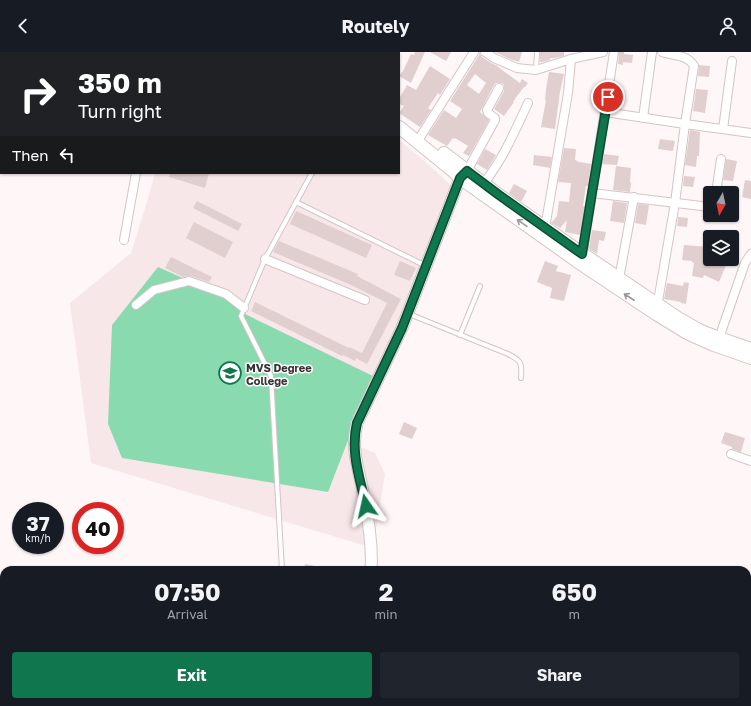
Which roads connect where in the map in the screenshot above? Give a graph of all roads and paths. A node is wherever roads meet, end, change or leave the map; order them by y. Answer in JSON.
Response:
{"nodes":[{"id":1,"x":17,"y":52,"type":"edge"},
{"id":2,"x":30,"y":52,"type":"edge"},
{"id":3,"x":474,"y":52,"type":"edge"},
{"id":4,"x":537,"y":52,"type":"edge"},
{"id":5,"x":603,"y":52,"type":"edge"},
{"id":6,"x":614,"y":52,"type":"edge"},
{"id":7,"x":652,"y":52,"type":"edge"},
{"id":8,"x":662,"y":52,"type":"edge"},
{"id":9,"x":487,"y":53,"type":"edge"},
{"id":10,"x":589,"y":53,"type":"edge"},
{"id":11,"x":571,"y":60,"type":"junction"},
{"id":12,"x":732,"y":61,"type":"dead end"},
{"id":13,"x":536,"y":70,"type":"junction"},
{"id":14,"x":499,"y":88,"type":"dead end"},
{"id":15,"x":528,"y":103,"type":"dead end"},
{"id":16,"x":605,"y":112,"type":"junction"},
{"id":17,"x":643,"y":118,"type":"junction"},
{"id":18,"x":400,"y":119,"type":"edge"},
{"id":19,"x":685,"y":124,"type":"junction"},
{"id":20,"x":400,"y":128,"type":"edge"},
{"id":21,"x":723,"y":129,"type":"junction"},
{"id":22,"x":751,"y":133,"type":"edge"},
{"id":23,"x":419,"y":139,"type":"junction"},
{"id":24,"x":721,"y":159,"type":"dead end"},
{"id":25,"x":136,"y":174,"type":"edge"},
{"id":26,"x":311,"y":174,"type":"edge"},
{"id":27,"x":464,"y":174,"type":"junction"},
{"id":28,"x":484,"y":183,"type":"junction"},
{"id":29,"x":717,"y":186,"type":"edge"},
{"id":30,"x":592,"y":193,"type":"junction"},
{"id":31,"x":634,"y":197,"type":"junction"},
{"id":32,"x":296,"y":202,"type":"junction"},
{"id":33,"x":675,"y":203,"type":"junction"},
{"id":34,"x":703,"y":206,"type":"edge"},
{"id":35,"x":545,"y":228,"type":"junction"},
{"id":36,"x":124,"y":240,"type":"dead end"},
{"id":37,"x":751,"y":254,"type":"edge"},
{"id":38,"x":265,"y":259,"type":"junction"},
{"id":39,"x":582,"y":259,"type":"junction"},
{"id":40,"x":426,"y":266,"type":"junction"},
{"id":41,"x":619,"y":279,"type":"junction"},
{"id":42,"x":480,"y":286,"type":"dead end"},
{"id":43,"x":365,"y":300,"type":"dead end"},
{"id":44,"x":136,"y":305,"type":"dead end"},
{"id":45,"x":244,"y":308,"type":"junction"},
{"id":46,"x":657,"y":309,"type":"junction"},
{"id":47,"x":408,"y":314,"type":"junction"},
{"id":48,"x":460,"y":335,"type":"junction"},
{"id":49,"x":716,"y":342,"type":"junction"},
{"id":50,"x":751,"y":349,"type":"edge"},
{"id":51,"x":751,"y":358,"type":"edge"},
{"id":52,"x":521,"y":378,"type":"dead end"},
{"id":53,"x":731,"y":454,"type":"dead end"},
{"id":54,"x":751,"y":461,"type":"edge"},
{"id":55,"x":282,"y":566,"type":"edge"},
{"id":56,"x":371,"y":566,"type":"edge"}],
"edges":[{"from":1,"to":2,"type":"street"},
{"from":3,"to":23,"type":"street"},
{"from":4,"to":13,"type":"lane"},
{"from":5,"to":10,"type":"street"},
{"from":6,"to":16,"type":"street"},
{"from":7,"to":17,"type":"street"},
{"from":8,"to":19,"type":"street"},
{"from":9,"to":13,"type":"street"},
{"from":10,"to":11,"type":"street"},
{"from":11,"to":13,"type":"street"},
{"from":11,"to":35,"type":"street"},
{"from":12,"to":21,"type":"street"},
{"from":14,"to":27,"type":"street"},
{"from":15,"to":28,"type":"street"},
{"from":16,"to":17,"type":"street"},
{"from":16,"to":30,"type":"street"},
{"from":17,"to":19,"type":"street"},
{"from":18,"to":23,"type":"main road"},
{"from":19,"to":21,"type":"street"},
{"from":19,"to":33,"type":"street"},
{"from":20,"to":23,"type":"main road"},
{"from":21,"to":22,"type":"street"},
{"from":23,"to":27,"type":"main road"},
{"from":24,"to":29,"type":"street"},
{"from":25,"to":36,"type":"street"},
{"from":26,"to":32,"type":"lane"},
{"from":27,"to":28,"type":"main road"},
{"from":39,"to":27,"type":"main road","one_way":true},
{"from":27,"to":40,"type":"street"},
{"from":28,"to":35,"type":"main road"},
{"from":30,"to":31,"type":"street"},
{"from":30,"to":39,"type":"street"},
{"from":31,"to":33,"type":"street"},
{"from":31,"to":41,"type":"street"},
{"from":32,"to":38,"type":"lane"},
{"from":32,"to":40,"type":"lane"},
{"from":33,"to":34,"type":"street"},
{"from":33,"to":46,"type":"street"},
{"from":35,"to":39,"type":"main road"},
{"from":37,"to":49,"type":"street"},
{"from":38,"to":43,"type":"street"},
{"from":38,"to":45,"type":"lane"},
{"from":39,"to":41,"type":"main road"},
{"from":46,"to":39,"type":"main road","one_way":true},
{"from":40,"to":47,"type":"street"},
{"from":41,"to":46,"type":"main road"},
{"from":42,"to":48,"type":"lane"},
{"from":44,"to":45,"type":"street"},
{"from":45,"to":55,"type":"lane"},
{"from":46,"to":49,"type":"main road"},
{"from":47,"to":48,"type":"lane"},
{"from":47,"to":56,"type":"street"},
{"from":48,"to":52,"type":"lane"},
{"from":49,"to":50,"type":"main road"},
{"from":49,"to":51,"type":"main road"},
{"from":53,"to":54,"type":"street"}]}
